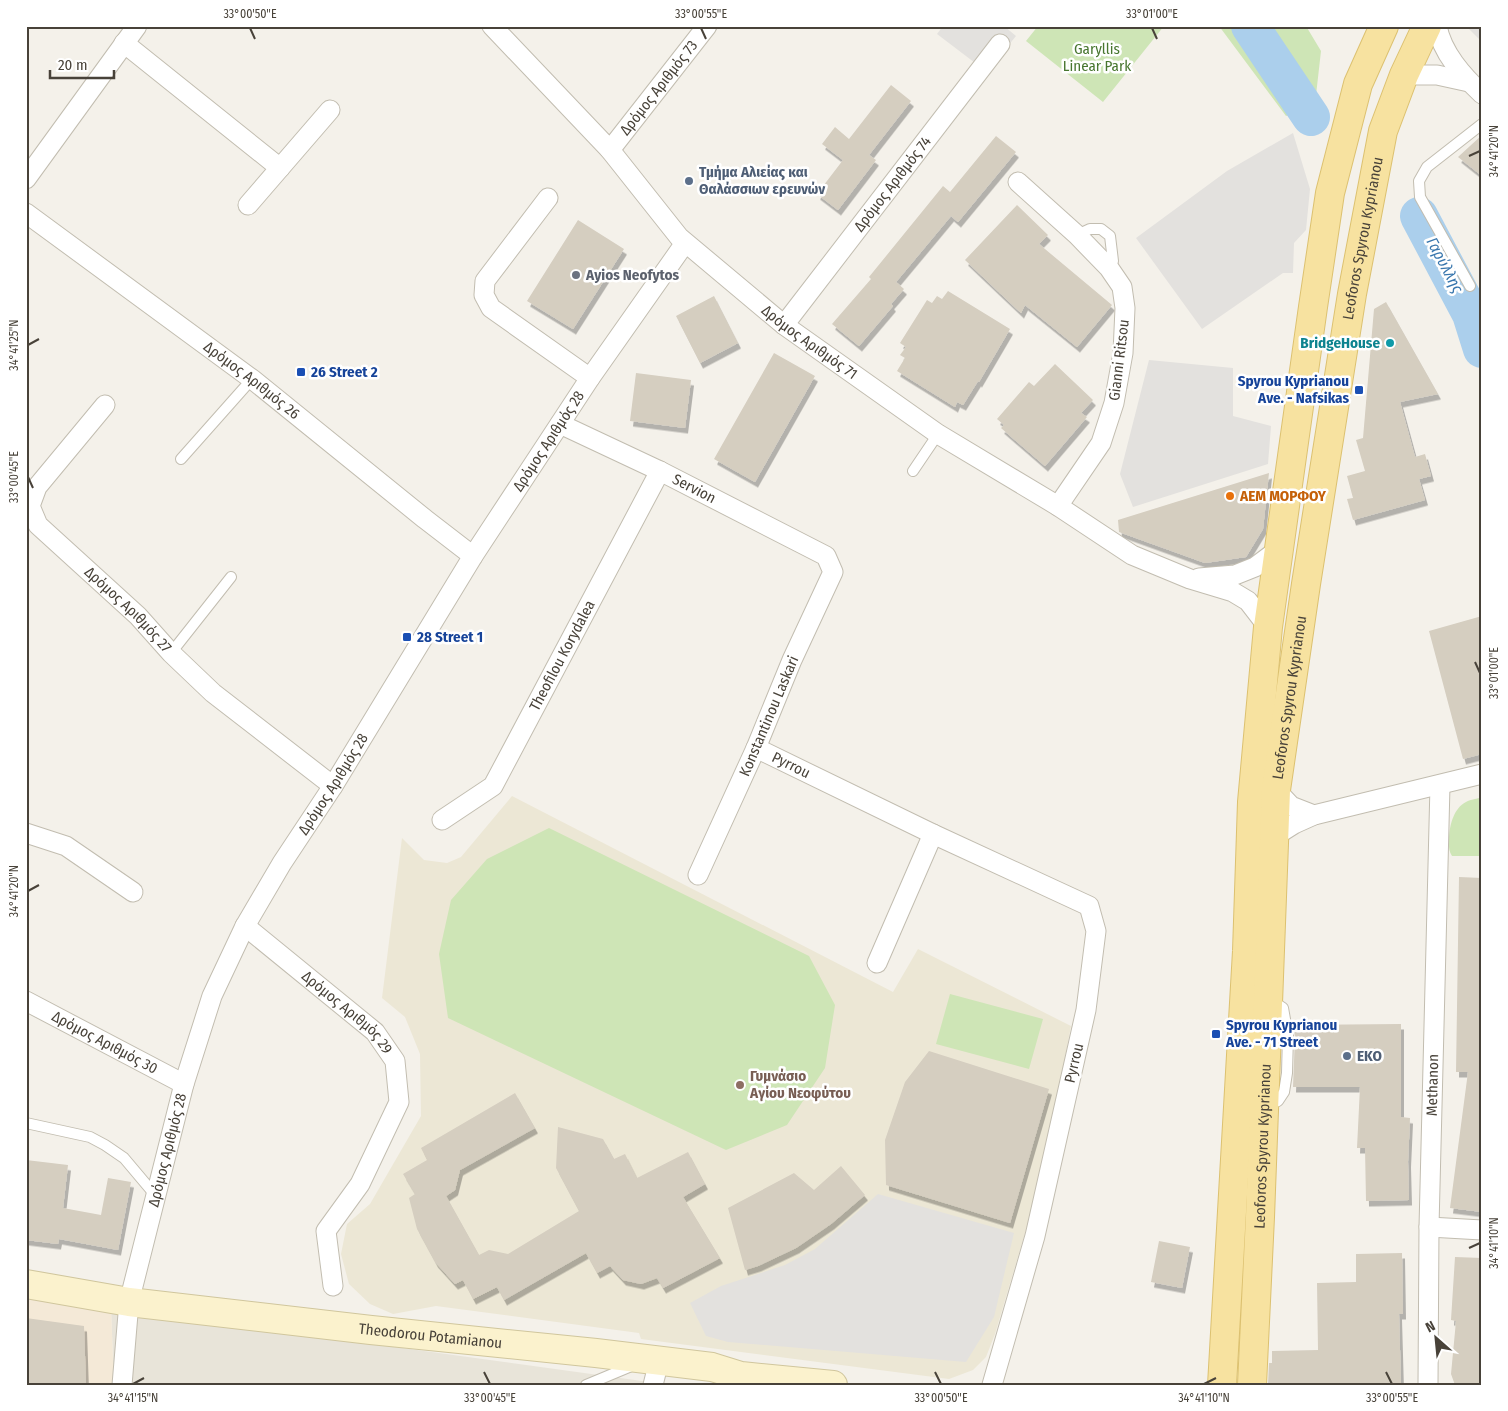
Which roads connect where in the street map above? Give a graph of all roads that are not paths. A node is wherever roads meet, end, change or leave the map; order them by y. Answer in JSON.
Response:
{"nodes":[{"id":1,"x":137,"y":26,"type":"edge"},
{"id":2,"x":492,"y":26,"type":"edge"},
{"id":3,"x":707,"y":26,"type":"edge"},
{"id":4,"x":1384,"y":26,"type":"edge"},
{"id":5,"x":1427,"y":26,"type":"edge"},
{"id":6,"x":1437,"y":26,"type":"edge"},
{"id":7,"x":124,"y":43,"type":"junction"},
{"id":8,"x":1000,"y":44,"type":"dead end"},
{"id":9,"x":1404,"y":75,"type":"junction"},
{"id":10,"x":1475,"y":88,"type":"edge"},
{"id":11,"x":330,"y":110,"type":"dead end"},
{"id":12,"x":1482,"y":124,"type":"edge"},
{"id":13,"x":610,"y":150,"type":"junction"},
{"id":14,"x":280,"y":168,"type":"junction"},
{"id":15,"x":26,"y":179,"type":"edge"},
{"id":16,"x":1018,"y":182,"type":"dead end"},
{"id":17,"x":548,"y":198,"type":"dead end"},
{"id":18,"x":248,"y":205,"type":"dead end"},
{"id":19,"x":26,"y":213,"type":"edge"},
{"id":20,"x":686,"y":243,"type":"junction"},
{"id":21,"x":1470,"y":286,"type":"dead end"},
{"id":22,"x":784,"y":325,"type":"junction"},
{"id":23,"x":590,"y":378,"type":"junction"},
{"id":24,"x":252,"y":379,"type":"junction"},
{"id":25,"x":105,"y":405,"type":"dead end"},
{"id":26,"x":560,"y":424,"type":"junction"},
{"id":27,"x":938,"y":434,"type":"junction"},
{"id":28,"x":181,"y":459,"type":"dead end"},
{"id":29,"x":660,"y":471,"type":"junction"},
{"id":30,"x":913,"y":471,"type":"dead end"},
{"id":31,"x":1058,"y":506,"type":"junction"},
{"id":32,"x":1280,"y":549,"type":"junction"},
{"id":33,"x":473,"y":556,"type":"junction"},
{"id":34,"x":826,"y":556,"type":"joint"},
{"id":35,"x":230,"y":577,"type":"dead end"},
{"id":36,"x":1190,"y":579,"type":"junction"},
{"id":37,"x":1268,"y":627,"type":"junction"},
{"id":38,"x":171,"y":653,"type":"junction"},
{"id":39,"x":756,"y":748,"type":"junction"},
{"id":40,"x":1482,"y":774,"type":"edge"},
{"id":41,"x":1440,"y":785,"type":"junction"},
{"id":42,"x":332,"y":786,"type":"junction"},
{"id":43,"x":1276,"y":790,"type":"junction"},
{"id":44,"x":1314,"y":815,"type":"junction"},
{"id":45,"x":442,"y":820,"type":"dead end"},
{"id":46,"x":26,"y":833,"type":"edge"},
{"id":47,"x":933,"y":834,"type":"junction"},
{"id":48,"x":1275,"y":836,"type":"junction"},
{"id":49,"x":698,"y":875,"type":"dead end"},
{"id":50,"x":132,"y":892,"type":"dead end"},
{"id":51,"x":245,"y":926,"type":"junction"},
{"id":52,"x":877,"y":963,"type":"dead end"},
{"id":53,"x":27,"y":1003,"type":"edge"},
{"id":54,"x":184,"y":1084,"type":"junction"},
{"id":55,"x":26,"y":1123,"type":"edge"},
{"id":56,"x":156,"y":1196,"type":"junction"},
{"id":57,"x":1429,"y":1227,"type":"junction"},
{"id":58,"x":1482,"y":1230,"type":"edge"},
{"id":59,"x":26,"y":1284,"type":"edge"},
{"id":60,"x":332,"y":1286,"type":"dead end"},
{"id":61,"x":129,"y":1302,"type":"junction"},
{"id":62,"x":654,"y":1368,"type":"edge"},
{"id":63,"x":122,"y":1385,"type":"edge"},
{"id":64,"x":586,"y":1385,"type":"edge"},
{"id":65,"x":833,"y":1385,"type":"edge"},
{"id":66,"x":992,"y":1385,"type":"edge"},
{"id":67,"x":1222,"y":1385,"type":"edge"},
{"id":68,"x":1252,"y":1385,"type":"edge"},
{"id":69,"x":1428,"y":1385,"type":"edge"}],
"edges":[{"from":1,"to":7,"type":"street"},
{"from":2,"to":13,"type":"street","name":"Δρόμος Αριθμός 71"},
{"from":3,"to":13,"type":"street","name":"Δρόμος Αριθμός 73"},
{"from":4,"to":32,"type":"main road","name":"Leoforos Spyrou Kyprianou"},
{"from":5,"to":9,"type":"main road","name":"Leoforos Spyrou Kyprianou"},
{"from":6,"to":10,"type":"street"},
{"from":7,"to":14,"type":"street"},
{"from":7,"to":15,"type":"street"},
{"from":8,"to":22,"type":"street","name":"Δρόμος Αριθμός 74"},
{"from":9,"to":10,"type":"street"},
{"from":9,"to":43,"type":"main road","name":"Leoforos Spyrou Kyprianou"},
{"from":11,"to":14,"type":"street"},
{"from":12,"to":21,"type":"lane"},
{"from":13,"to":20,"type":"street","name":"Δρόμος Αριθμός 71"},
{"from":14,"to":18,"type":"street"},
{"from":16,"to":31,"type":"street","name":"Gianni Ritsou"},
{"from":17,"to":23,"type":"street"},
{"from":19,"to":24,"type":"street","name":"Δρόμος Αριθμός 26"},
{"from":20,"to":22,"type":"street","name":"Δρόμος Αριθμός 71"},
{"from":20,"to":23,"type":"street","name":"Δρόμος Αριθμός 28"},
{"from":22,"to":27,"type":"street","name":"Δρόμος Αριθμός 71"},
{"from":23,"to":26,"type":"street","name":"Δρόμος Αριθμός 28"},
{"from":24,"to":28,"type":"lane"},
{"from":24,"to":33,"type":"street","name":"Δρόμος Αριθμός 26"},
{"from":25,"to":38,"type":"street","name":"Δρόμος Αριθμός 27"},
{"from":26,"to":29,"type":"street","name":"Servion"},
{"from":26,"to":33,"type":"street","name":"Δρόμος Αριθμός 28"},
{"from":27,"to":30,"type":"lane"},
{"from":27,"to":31,"type":"street","name":"Δρόμος Αριθμός 71"},
{"from":29,"to":34,"type":"street","name":"Servion"},
{"from":29,"to":45,"type":"street","name":"Theofilou Korydalea"},
{"from":31,"to":36,"type":"street","name":"Δρόμος Αριθμός 71"},
{"from":32,"to":36,"type":"street","name":"Δρόμος Αριθμός 71"},
{"from":32,"to":37,"type":"main road","name":"Leoforos Spyrou Kyprianou"},
{"from":33,"to":42,"type":"street","name":"Δρόμος Αριθμός 28"},
{"from":34,"to":39,"type":"street","name":"Konstantinou Laskari"},
{"from":35,"to":38,"type":"lane"},
{"from":36,"to":37,"type":"street","name":"Δρόμος Αριθμός 71"},
{"from":37,"to":67,"type":"main road","name":"Leoforos Spyrou Kyprianou"},
{"from":38,"to":42,"type":"street","name":"Δρόμος Αριθμός 27"},
{"from":39,"to":47,"type":"street","name":"Pyrrou"},
{"from":39,"to":49,"type":"street","name":"Konstantinou Laskari"},
{"from":40,"to":41,"type":"street"},
{"from":41,"to":44,"type":"street"},
{"from":41,"to":57,"type":"street","name":"Methanon"},
{"from":42,"to":51,"type":"street","name":"Δρόμος Αριθμός 28"},
{"from":43,"to":44,"type":"street"},
{"from":43,"to":48,"type":"main road","name":"Leoforos Spyrou Kyprianou"},
{"from":44,"to":48,"type":"street"},
{"from":46,"to":50,"type":"street"},
{"from":47,"to":52,"type":"street"},
{"from":47,"to":66,"type":"street","name":"Pyrrou"},
{"from":48,"to":68,"type":"main road","name":"Leoforos Spyrou Kyprianou"},
{"from":51,"to":54,"type":"street","name":"Δρόμος Αριθμός 28"},
{"from":51,"to":60,"type":"street","name":"Δρόμος Αριθμός 29"},
{"from":53,"to":54,"type":"street","name":"Δρόμος Αριθμός 30"},
{"from":54,"to":56,"type":"street","name":"Δρόμος Αριθμός 28"},
{"from":55,"to":56,"type":"lane"},
{"from":56,"to":61,"type":"street","name":"Δρόμος Αριθμός 28"},
{"from":57,"to":58,"type":"street"},
{"from":57,"to":69,"type":"street","name":"Methanon"},
{"from":59,"to":61,"type":"main road","name":"Theodorou Potamianou"},
{"from":61,"to":62,"type":"main road","name":"Theodorou Potamianou"},
{"from":61,"to":63,"type":"street","name":"Δρόμος Αριθμός 28"},
{"from":62,"to":64,"type":"lane"},
{"from":62,"to":65,"type":"main road","name":"Theodorou Potamianou"}]}
